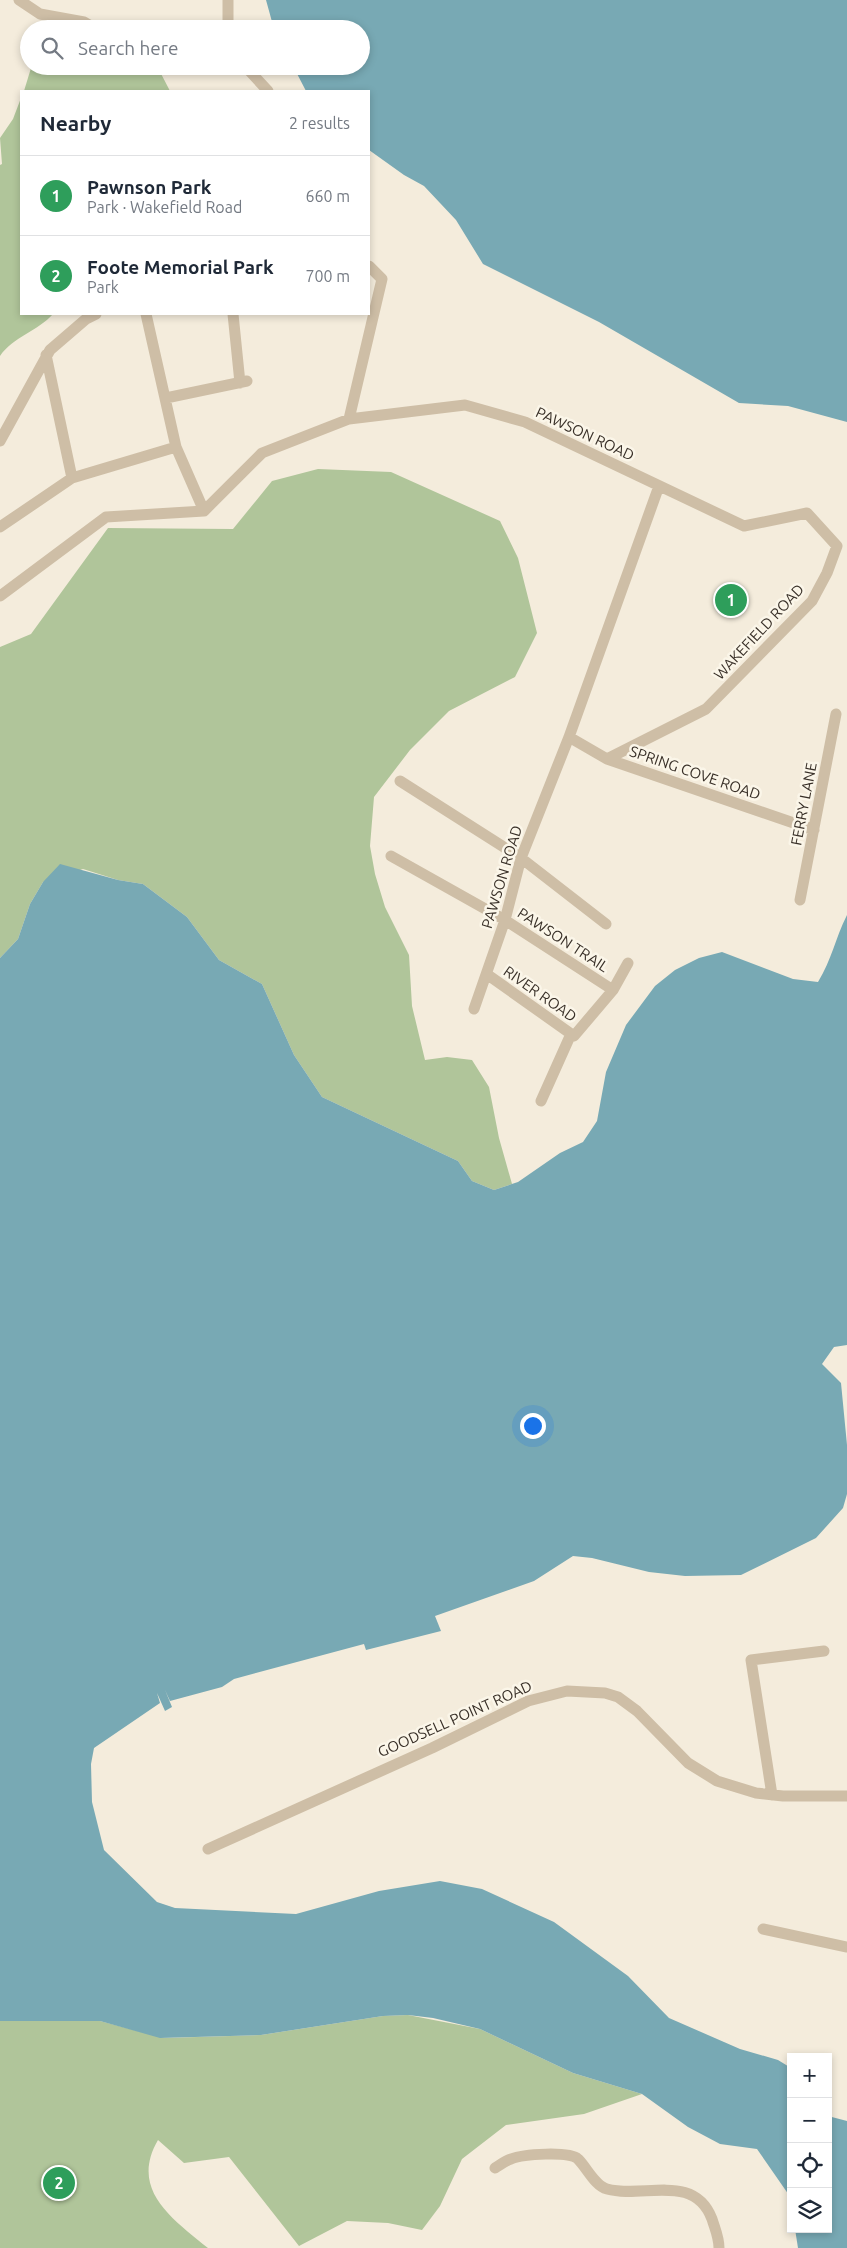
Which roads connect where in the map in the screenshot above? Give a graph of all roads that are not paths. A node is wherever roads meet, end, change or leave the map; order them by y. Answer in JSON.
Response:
{"nodes":[{"id":1,"x":19,"y":0,"type":"edge"},
{"id":2,"x":228,"y":0,"type":"edge"},
{"id":3,"x":73,"y":20,"type":"edge"},
{"id":4,"x":228,"y":20,"type":"edge"},
{"id":5,"x":253,"y":75,"type":"edge"},
{"id":6,"x":267,"y":90,"type":"edge"},
{"id":7,"x":370,"y":267,"type":"edge"},
{"id":8,"x":94,"y":315,"type":"edge"},
{"id":9,"x":146,"y":315,"type":"edge"},
{"id":10,"x":233,"y":315,"type":"edge"},
{"id":11,"x":46,"y":355,"type":"junction"},
{"id":12,"x":166,"y":398,"type":"junction"},
{"id":13,"x":348,"y":419,"type":"junction"},
{"id":14,"x":0,"y":440,"type":"edge"},
{"id":15,"x":176,"y":447,"type":"junction"},
{"id":16,"x":72,"y":478,"type":"junction"},
{"id":17,"x":659,"y":486,"type":"junction"},
{"id":18,"x":204,"y":510,"type":"junction"},
{"id":19,"x":0,"y":527,"type":"edge"},
{"id":20,"x":0,"y":596,"type":"edge"},
{"id":21,"x":836,"y":714,"type":"dead end"},
{"id":22,"x":569,"y":737,"type":"junction"},
{"id":23,"x":608,"y":759,"type":"junction"},
{"id":24,"x":400,"y":781,"type":"dead end"},
{"id":25,"x":814,"y":830,"type":"junction"},
{"id":26,"x":391,"y":856,"type":"dead end"},
{"id":27,"x":520,"y":858,"type":"junction"},
{"id":28,"x":800,"y":900,"type":"dead end"},
{"id":29,"x":505,"y":920,"type":"junction"},
{"id":30,"x":606,"y":924,"type":"dead end"},
{"id":31,"x":628,"y":964,"type":"dead end"},
{"id":32,"x":488,"y":975,"type":"junction"},
{"id":33,"x":613,"y":990,"type":"junction"},
{"id":34,"x":474,"y":1009,"type":"dead end"},
{"id":35,"x":571,"y":1034,"type":"junction"},
{"id":36,"x":541,"y":1101,"type":"dead end"},
{"id":37,"x":824,"y":1651,"type":"dead end"},
{"id":38,"x":772,"y":1795,"type":"junction"},
{"id":39,"x":847,"y":1796,"type":"edge"},
{"id":40,"x":208,"y":1849,"type":"dead end"},
{"id":41,"x":763,"y":1929,"type":"dead end"},
{"id":42,"x":847,"y":1946,"type":"edge"},
{"id":43,"x":494,"y":2168,"type":"dead end"},
{"id":44,"x":719,"y":2248,"type":"edge"}],
"edges":[{"from":1,"to":3,"type":"street"},
{"from":2,"to":4,"type":"street"},
{"from":5,"to":6,"type":"street"},
{"from":7,"to":13,"type":"street"},
{"from":8,"to":11,"type":"street"},
{"from":9,"to":12,"type":"street"},
{"from":10,"to":12,"type":"street"},
{"from":11,"to":14,"type":"street"},
{"from":11,"to":16,"type":"street"},
{"from":12,"to":15,"type":"street"},
{"from":13,"to":17,"type":"street","name":"PAWSON ROAD"},
{"from":13,"to":18,"type":"street","name":"PAWSON ROAD"},
{"from":15,"to":16,"type":"street"},
{"from":15,"to":18,"type":"street"},
{"from":16,"to":19,"type":"street"},
{"from":17,"to":22,"type":"street","name":"PAWSON ROAD"},
{"from":17,"to":23,"type":"street","name":"WAKEFIELD ROAD"},
{"from":18,"to":20,"type":"street"},
{"from":21,"to":25,"type":"street","name":"FERRY LANE"},
{"from":22,"to":23,"type":"street","name":"SPRING COVE ROAD"},
{"from":22,"to":27,"type":"street","name":"PAWSON ROAD"},
{"from":23,"to":25,"type":"street","name":"SPRING COVE ROAD"},
{"from":24,"to":27,"type":"street"},
{"from":25,"to":28,"type":"street","name":"FERRY LANE"},
{"from":26,"to":29,"type":"street","name":"PAWSON TRAIL"},
{"from":27,"to":29,"type":"street","name":"PAWSON ROAD"},
{"from":27,"to":30,"type":"street"},
{"from":29,"to":32,"type":"street","name":"PAWSON ROAD"},
{"from":29,"to":33,"type":"street","name":"PAWSON TRAIL"},
{"from":31,"to":33,"type":"street","name":"RIVER ROAD"},
{"from":32,"to":34,"type":"street","name":"PAWSON ROAD"},
{"from":32,"to":35,"type":"street","name":"RIVER ROAD"},
{"from":33,"to":35,"type":"street","name":"RIVER ROAD"},
{"from":35,"to":36,"type":"street"},
{"from":37,"to":38,"type":"street"},
{"from":38,"to":39,"type":"street","name":"GOODSELL POINT ROAD"},
{"from":38,"to":40,"type":"street","name":"GOODSELL POINT ROAD"},
{"from":41,"to":42,"type":"street"},
{"from":43,"to":44,"type":"street"}]}
